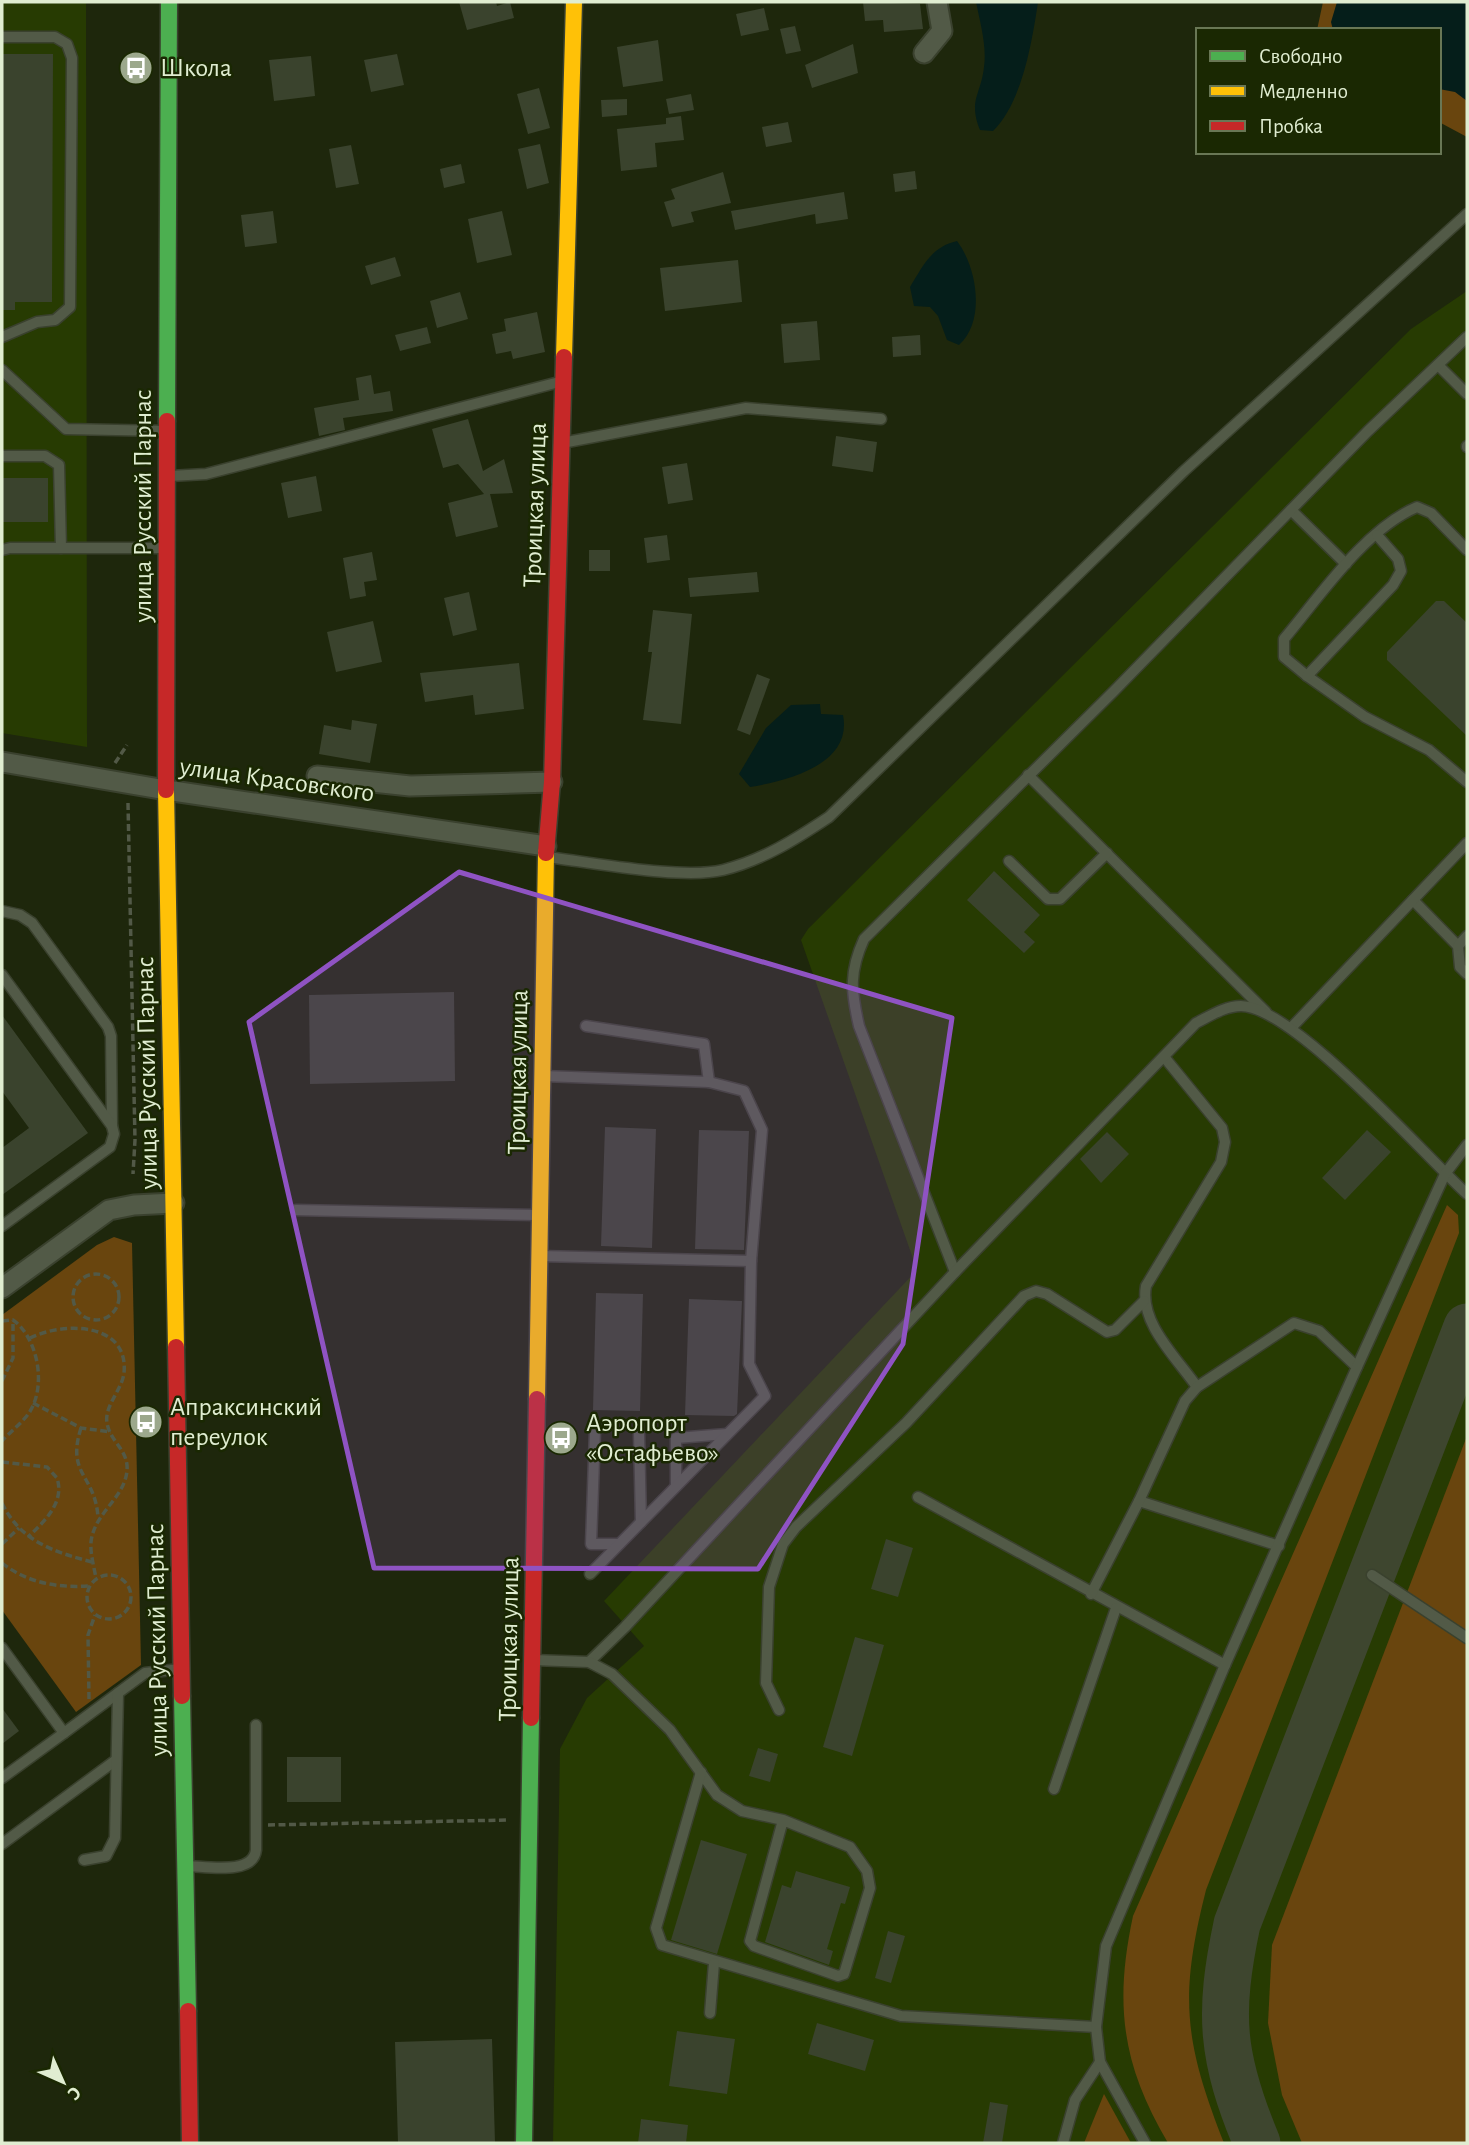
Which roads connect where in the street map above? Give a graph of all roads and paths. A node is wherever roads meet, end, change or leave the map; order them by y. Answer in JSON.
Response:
{"nodes":[{"id":1,"x":169,"y":2,"type":"edge"},
{"id":2,"x":574,"y":2,"type":"edge"},
{"id":3,"x":937,"y":2,"type":"edge"},
{"id":4,"x":2,"y":37,"type":"edge"},
{"id":5,"x":924,"y":52,"type":"dead end"},
{"id":6,"x":1467,"y":214,"type":"edge"},
{"id":7,"x":2,"y":337,"type":"edge"},
{"id":8,"x":1467,"y":337,"type":"edge"},
{"id":9,"x":1438,"y":365,"type":"junction"},
{"id":10,"x":2,"y":370,"type":"edge"},
{"id":11,"x":563,"y":381,"type":"junction"},
{"id":12,"x":1467,"y":394,"type":"edge"},
{"id":13,"x":881,"y":419,"type":"dead end"},
{"id":14,"x":168,"y":430,"type":"junction"},
{"id":15,"x":561,"y":444,"type":"junction"},
{"id":16,"x":2,"y":456,"type":"edge"},
{"id":17,"x":168,"y":476,"type":"junction"},
{"id":18,"x":1291,"y":510,"type":"junction"},
{"id":19,"x":1377,"y":535,"type":"junction"},
{"id":20,"x":61,"y":548,"type":"junction"},
{"id":21,"x":167,"y":548,"type":"junction"},
{"id":22,"x":2,"y":550,"type":"edge"},
{"id":23,"x":1467,"y":550,"type":"edge"},
{"id":24,"x":1346,"y":564,"type":"junction"},
{"id":25,"x":1307,"y":676,"type":"junction"},
{"id":26,"x":2,"y":762,"type":"edge"},
{"id":27,"x":1028,"y":775,"type":"junction"},
{"id":28,"x":317,"y":776,"type":"dead end"},
{"id":29,"x":552,"y":782,"type":"junction"},
{"id":30,"x":1467,"y":782,"type":"edge"},
{"id":31,"x":166,"y":790,"type":"junction"},
{"id":32,"x":125,"y":797,"type":"dead end"},
{"id":33,"x":1467,"y":843,"type":"edge"},
{"id":34,"x":546,"y":852,"type":"junction"},
{"id":35,"x":1107,"y":853,"type":"junction"},
{"id":36,"x":1009,"y":861,"type":"dead end"},
{"id":37,"x":1413,"y":900,"type":"junction"},
{"id":38,"x":2,"y":911,"type":"edge"},
{"id":39,"x":1467,"y":936,"type":"edge"},
{"id":40,"x":1458,"y":946,"type":"junction"},
{"id":41,"x":1467,"y":974,"type":"edge"},
{"id":42,"x":2,"y":975,"type":"edge"},
{"id":43,"x":1266,"y":1012,"type":"junction"},
{"id":44,"x":586,"y":1026,"type":"dead end"},
{"id":45,"x":1291,"y":1028,"type":"junction"},
{"id":46,"x":1165,"y":1058,"type":"junction"},
{"id":47,"x":542,"y":1076,"type":"junction"},
{"id":48,"x":709,"y":1082,"type":"junction"},
{"id":49,"x":112,"y":1126,"type":"junction"},
{"id":50,"x":1467,"y":1145,"type":"edge"},
{"id":51,"x":133,"y":1174,"type":"dead end"},
{"id":52,"x":1445,"y":1174,"type":"junction"},
{"id":53,"x":1467,"y":1195,"type":"edge"},
{"id":54,"x":174,"y":1203,"type":"junction"},
{"id":55,"x":296,"y":1210,"type":"dead end"},
{"id":56,"x":541,"y":1215,"type":"junction"},
{"id":57,"x":2,"y":1226,"type":"edge"},
{"id":58,"x":540,"y":1256,"type":"junction"},
{"id":59,"x":751,"y":1261,"type":"junction"},
{"id":60,"x":955,"y":1272,"type":"junction"},
{"id":61,"x":2,"y":1288,"type":"edge"},
{"id":62,"x":1143,"y":1301,"type":"junction"},
{"id":63,"x":90,"y":1319,"type":"junction"},
{"id":64,"x":13,"y":1320,"type":"junction"},
{"id":65,"x":2,"y":1321,"type":"edge"},
{"id":66,"x":90,"y":1329,"type":"junction"},
{"id":67,"x":30,"y":1338,"type":"junction"},
{"id":68,"x":1357,"y":1367,"type":"junction"},
{"id":69,"x":2,"y":1381,"type":"edge"},
{"id":70,"x":1198,"y":1387,"type":"junction"},
{"id":71,"x":33,"y":1403,"type":"junction"},
{"id":72,"x":80,"y":1428,"type":"junction"},
{"id":73,"x":595,"y":1431,"type":"dead end"},
{"id":74,"x":111,"y":1432,"type":"junction"},
{"id":75,"x":639,"y":1434,"type":"dead end"},
{"id":76,"x":727,"y":1434,"type":"junction"},
{"id":77,"x":2,"y":1441,"type":"edge"},
{"id":78,"x":2,"y":1462,"type":"edge"},
{"id":79,"x":676,"y":1486,"type":"junction"},
{"id":80,"x":918,"y":1497,"type":"dead end"},
{"id":81,"x":1139,"y":1501,"type":"junction"},
{"id":82,"x":2,"y":1503,"type":"edge"},
{"id":83,"x":98,"y":1519,"type":"junction"},
{"id":84,"x":641,"y":1522,"type":"junction"},
{"id":85,"x":19,"y":1528,"type":"junction"},
{"id":86,"x":29,"y":1537,"type":"junction"},
{"id":87,"x":2,"y":1544,"type":"edge"},
{"id":88,"x":619,"y":1544,"type":"junction"},
{"id":89,"x":1279,"y":1546,"type":"junction"},
{"id":90,"x":94,"y":1562,"type":"junction"},
{"id":91,"x":2,"y":1563,"type":"edge"},
{"id":92,"x":590,"y":1574,"type":"dead end"},
{"id":93,"x":1372,"y":1575,"type":"dead end"},
{"id":94,"x":96,"y":1578,"type":"junction"},
{"id":95,"x":89,"y":1586,"type":"junction"},
{"id":96,"x":1091,"y":1594,"type":"junction"},
{"id":97,"x":1116,"y":1608,"type":"junction"},
{"id":98,"x":95,"y":1615,"type":"junction"},
{"id":99,"x":1467,"y":1638,"type":"edge"},
{"id":100,"x":2,"y":1648,"type":"edge"},
{"id":101,"x":533,"y":1660,"type":"junction"},
{"id":102,"x":589,"y":1662,"type":"junction"},
{"id":103,"x":1225,"y":1665,"type":"junction"},
{"id":104,"x":182,"y":1669,"type":"junction"},
{"id":105,"x":118,"y":1693,"type":"junction"},
{"id":106,"x":779,"y":1710,"type":"dead end"},
{"id":107,"x":89,"y":1714,"type":"junction"},
{"id":108,"x":256,"y":1725,"type":"dead end"},
{"id":109,"x":64,"y":1732,"type":"junction"},
{"id":110,"x":117,"y":1760,"type":"junction"},
{"id":111,"x":701,"y":1772,"type":"junction"},
{"id":112,"x":2,"y":1778,"type":"edge"},
{"id":113,"x":1054,"y":1789,"type":"dead end"},
{"id":114,"x":507,"y":1820,"type":"dead end"},
{"id":115,"x":783,"y":1820,"type":"junction"},
{"id":116,"x":256,"y":1825,"type":"junction"},
{"id":117,"x":2,"y":1844,"type":"edge"},
{"id":118,"x":84,"y":1860,"type":"dead end"},
{"id":119,"x":185,"y":1866,"type":"junction"},
{"id":120,"x":714,"y":1962,"type":"junction"},
{"id":121,"x":710,"y":2012,"type":"dead end"},
{"id":122,"x":1096,"y":2027,"type":"junction"},
{"id":123,"x":1100,"y":2062,"type":"junction"},
{"id":124,"x":190,"y":2143,"type":"edge"},
{"id":125,"x":524,"y":2143,"type":"edge"},
{"id":126,"x":1063,"y":2143,"type":"edge"},
{"id":127,"x":1145,"y":2143,"type":"edge"}],
"edges":[{"from":1,"to":14,"type":"street","name":"улица Русский Парнас"},
{"from":2,"to":11,"type":"street","name":"Троицкая улица"},
{"from":3,"to":5,"type":"street"},
{"from":4,"to":7,"type":"lane"},
{"from":6,"to":34,"type":"lane"},
{"from":8,"to":9,"type":"lane"},
{"from":9,"to":12,"type":"lane"},
{"from":9,"to":18,"type":"lane"},
{"from":10,"to":14,"type":"lane"},
{"from":11,"to":15,"type":"street","name":"Троицкая улица"},
{"from":11,"to":17,"type":"lane"},
{"from":13,"to":15,"type":"lane"},
{"from":14,"to":17,"type":"street","name":"улица Русский Парнас"},
{"from":15,"to":29,"type":"street","name":"Троицкая улица"},
{"from":16,"to":20,"type":"lane"},
{"from":17,"to":21,"type":"street","name":"улица Русский Парнас"},
{"from":18,"to":24,"type":"lane"},
{"from":18,"to":27,"type":"lane"},
{"from":19,"to":23,"type":"lane"},
{"from":19,"to":24,"type":"lane"},
{"from":19,"to":25,"type":"lane"},
{"from":20,"to":21,"type":"lane"},
{"from":20,"to":22,"type":"lane"},
{"from":21,"to":31,"type":"street","name":"улица Русский Парнас"},
{"from":24,"to":25,"type":"lane"},
{"from":25,"to":30,"type":"lane"},
{"from":26,"to":31,"type":"street","name":"улица Красовского"},
{"from":27,"to":35,"type":"lane"},
{"from":27,"to":60,"type":"lane"},
{"from":28,"to":29,"type":"street"},
{"from":29,"to":34,"type":"street","name":"Троицкая улица"},
{"from":31,"to":34,"type":"street","name":"улица Красовского"},
{"from":31,"to":54,"type":"street","name":"улица Русский Парнас"},
{"from":32,"to":51,"type":"path"},
{"from":33,"to":37,"type":"lane"},
{"from":34,"to":47,"type":"street","name":"Троицкая улица"},
{"from":35,"to":36,"type":"lane"},
{"from":35,"to":43,"type":"lane"},
{"from":37,"to":40,"type":"lane"},
{"from":37,"to":45,"type":"lane"},
{"from":38,"to":49,"type":"lane"},
{"from":39,"to":40,"type":"lane"},
{"from":40,"to":41,"type":"lane"},
{"from":42,"to":49,"type":"lane"},
{"from":43,"to":45,"type":"lane"},
{"from":43,"to":46,"type":"lane"},
{"from":44,"to":48,"type":"lane"},
{"from":45,"to":52,"type":"lane"},
{"from":46,"to":60,"type":"lane"},
{"from":46,"to":62,"type":"lane"},
{"from":47,"to":48,"type":"lane"},
{"from":47,"to":56,"type":"street","name":"Троицкая улица"},
{"from":48,"to":59,"type":"lane"},
{"from":49,"to":57,"type":"lane"},
{"from":50,"to":52,"type":"lane"},
{"from":52,"to":53,"type":"lane"},
{"from":52,"to":68,"type":"lane"},
{"from":54,"to":61,"type":"street"},
{"from":54,"to":104,"type":"street","name":"улица Русский Парнас"},
{"from":55,"to":56,"type":"lane"},
{"from":56,"to":58,"type":"street","name":"Троицкая улица"},
{"from":58,"to":59,"type":"lane"},
{"from":58,"to":101,"type":"street","name":"Троицкая улица"},
{"from":59,"to":76,"type":"lane"},
{"from":60,"to":102,"type":"lane"},
{"from":62,"to":70,"type":"lane"},
{"from":62,"to":106,"type":"lane"},
{"from":63,"to":63,"type":"path"},
{"from":63,"to":66,"type":"path"},
{"from":64,"to":65,"type":"path"},
{"from":64,"to":67,"type":"path"},
{"from":64,"to":69,"type":"path"},
{"from":66,"to":67,"type":"path"},
{"from":66,"to":74,"type":"path"},
{"from":67,"to":71,"type":"path"},
{"from":68,"to":70,"type":"lane"},
{"from":68,"to":89,"type":"lane"},
{"from":70,"to":81,"type":"lane"},
{"from":71,"to":72,"type":"path"},
{"from":71,"to":77,"type":"path"},
{"from":72,"to":74,"type":"path"},
{"from":72,"to":83,"type":"path"},
{"from":73,"to":88,"type":"lane"},
{"from":74,"to":83,"type":"path"},
{"from":75,"to":84,"type":"lane"},
{"from":76,"to":79,"type":"lane"},
{"from":76,"to":79,"type":"lane"},
{"from":78,"to":86,"type":"path"},
{"from":79,"to":84,"type":"lane"},
{"from":80,"to":96,"type":"lane"},
{"from":81,"to":89,"type":"lane"},
{"from":81,"to":96,"type":"lane"},
{"from":82,"to":85,"type":"path"},
{"from":83,"to":90,"type":"path"},
{"from":84,"to":88,"type":"lane"},
{"from":85,"to":86,"type":"path"},
{"from":85,"to":87,"type":"path"},
{"from":86,"to":90,"type":"path"},
{"from":88,"to":92,"type":"lane"},
{"from":89,"to":103,"type":"lane"},
{"from":90,"to":94,"type":"path"},
{"from":91,"to":95,"type":"path"},
{"from":93,"to":99,"type":"lane"},
{"from":94,"to":95,"type":"path"},
{"from":94,"to":98,"type":"path"},
{"from":95,"to":98,"type":"path"},
{"from":96,"to":97,"type":"lane"},
{"from":97,"to":103,"type":"lane"},
{"from":97,"to":113,"type":"lane"},
{"from":98,"to":107,"type":"path"},
{"from":100,"to":109,"type":"lane"},
{"from":101,"to":102,"type":"lane"},
{"from":101,"to":125,"type":"street","name":"Троицкая улица"},
{"from":102,"to":111,"type":"lane"},
{"from":103,"to":122,"type":"lane"},
{"from":104,"to":105,"type":"lane"},
{"from":104,"to":119,"type":"street","name":"улица Русский Парнас"},
{"from":105,"to":107,"type":"lane"},
{"from":105,"to":110,"type":"lane"},
{"from":107,"to":109,"type":"lane"},
{"from":108,"to":116,"type":"lane"},
{"from":109,"to":112,"type":"lane"},
{"from":110,"to":117,"type":"lane"},
{"from":110,"to":118,"type":"lane"},
{"from":111,"to":115,"type":"lane"},
{"from":111,"to":120,"type":"lane"},
{"from":114,"to":116,"type":"path"},
{"from":115,"to":115,"type":"lane"},
{"from":116,"to":119,"type":"lane"},
{"from":119,"to":124,"type":"street","name":"улица Русский Парнас"},
{"from":120,"to":121,"type":"lane"},
{"from":120,"to":122,"type":"lane"},
{"from":122,"to":123,"type":"lane"},
{"from":123,"to":126,"type":"lane"},
{"from":123,"to":127,"type":"lane"}]}
